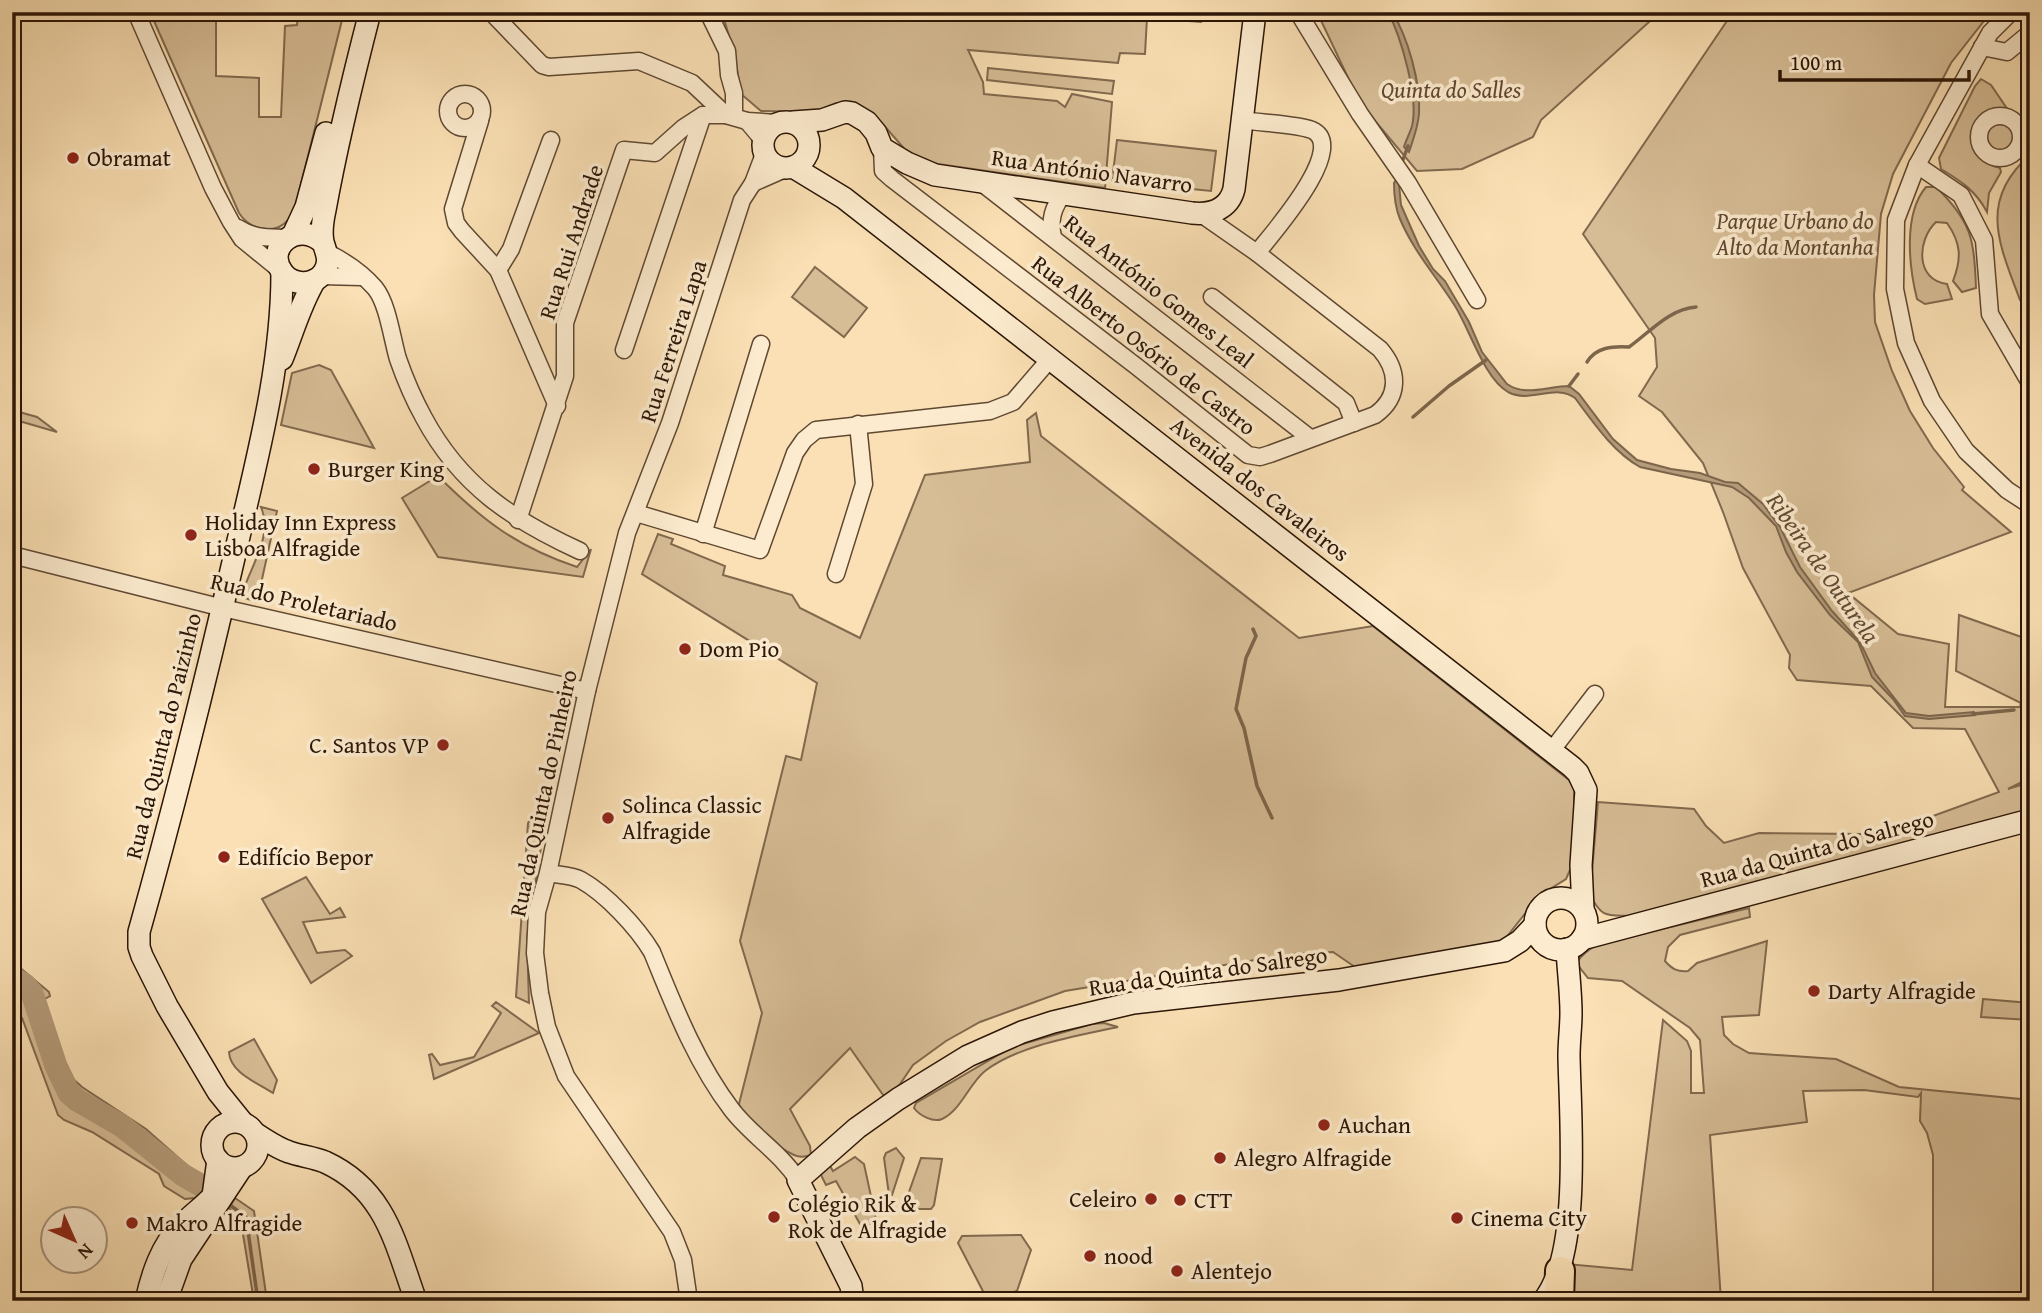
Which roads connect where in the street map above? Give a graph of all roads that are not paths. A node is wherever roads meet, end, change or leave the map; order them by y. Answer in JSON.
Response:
{"nodes":[{"id":1,"x":136,"y":12,"type":"edge"},
{"id":2,"x":491,"y":12,"type":"edge"},
{"id":3,"x":708,"y":12,"type":"edge"},
{"id":4,"x":1255,"y":12,"type":"edge"},
{"id":5,"x":1298,"y":12,"type":"edge"},
{"id":6,"x":2011,"y":12,"type":"edge"},
{"id":7,"x":365,"y":13,"type":"edge"},
{"id":8,"x":2030,"y":33,"type":"edge"},
{"id":9,"x":1982,"y":47,"type":"junction"},
{"id":10,"x":703,"y":116,"type":"junction"},
{"id":11,"x":736,"y":117,"type":"junction"},
{"id":12,"x":822,"y":120,"type":"junction"},
{"id":13,"x":1242,"y":120,"type":"junction"},
{"id":14,"x":480,"y":121,"type":"dead end"},
{"id":15,"x":785,"y":123,"type":"junction"},
{"id":16,"x":551,"y":140,"type":"dead end"},
{"id":17,"x":763,"y":147,"type":"junction"},
{"id":18,"x":882,"y":148,"type":"junction"},
{"id":19,"x":799,"y":157,"type":"junction"},
{"id":20,"x":1917,"y":165,"type":"junction"},
{"id":21,"x":980,"y":181,"type":"junction"},
{"id":22,"x":753,"y":183,"type":"junction"},
{"id":23,"x":1065,"y":193,"type":"junction"},
{"id":24,"x":1200,"y":214,"type":"junction"},
{"id":25,"x":231,"y":222,"type":"junction"},
{"id":26,"x":290,"y":236,"type":"junction"},
{"id":27,"x":1053,"y":237,"type":"junction"},
{"id":28,"x":326,"y":248,"type":"junction"},
{"id":29,"x":1256,"y":253,"type":"junction"},
{"id":30,"x":498,"y":270,"type":"junction"},
{"id":31,"x":281,"y":271,"type":"junction"},
{"id":32,"x":362,"y":277,"type":"junction"},
{"id":33,"x":318,"y":278,"type":"junction"},
{"id":34,"x":1212,"y":298,"type":"dead end"},
{"id":35,"x":1477,"y":300,"type":"dead end"},
{"id":36,"x":761,"y":344,"type":"dead end"},
{"id":37,"x":624,"y":350,"type":"dead end"},
{"id":38,"x":1050,"y":359,"type":"junction"},
{"id":39,"x":274,"y":377,"type":"junction"},
{"id":40,"x":2030,"y":383,"type":"edge"},
{"id":41,"x":557,"y":406,"type":"junction"},
{"id":42,"x":1354,"y":422,"type":"junction"},
{"id":43,"x":858,"y":424,"type":"junction"},
{"id":44,"x":1310,"y":438,"type":"junction"},
{"id":45,"x":2030,"y":505,"type":"edge"},
{"id":46,"x":636,"y":513,"type":"junction"},
{"id":47,"x":518,"y":520,"type":"junction"},
{"id":48,"x":703,"y":534,"type":"junction"},
{"id":49,"x":580,"y":551,"type":"dead end"},
{"id":50,"x":12,"y":555,"type":"edge"},
{"id":51,"x":836,"y":574,"type":"dead end"},
{"id":52,"x":223,"y":608,"type":"junction"},
{"id":53,"x":587,"y":691,"type":"junction"},
{"id":54,"x":1595,"y":695,"type":"dead end"},
{"id":55,"x":1552,"y":750,"type":"junction"},
{"id":56,"x":2030,"y":820,"type":"edge"},
{"id":57,"x":1581,"y":866,"type":"junction"},
{"id":58,"x":548,"y":873,"type":"junction"},
{"id":59,"x":1558,"y":898,"type":"junction"},
{"id":60,"x":1535,"y":925,"type":"junction"},
{"id":61,"x":1580,"y":929,"type":"junction"},
{"id":62,"x":218,"y":1092,"type":"junction"},
{"id":63,"x":220,"y":1128,"type":"junction"},
{"id":64,"x":249,"y":1128,"type":"junction"},
{"id":65,"x":289,"y":1152,"type":"junction"},
{"id":66,"x":218,"y":1160,"type":"junction"},
{"id":67,"x":248,"y":1164,"type":"junction"},
{"id":68,"x":798,"y":1180,"type":"junction"},
{"id":69,"x":1560,"y":1271,"type":"junction"},
{"id":70,"x":146,"y":1301,"type":"edge"},
{"id":71,"x":166,"y":1301,"type":"edge"},
{"id":72,"x":416,"y":1301,"type":"edge"},
{"id":73,"x":690,"y":1301,"type":"edge"},
{"id":74,"x":853,"y":1301,"type":"edge"},
{"id":75,"x":1543,"y":1301,"type":"edge"},
{"id":76,"x":1559,"y":1301,"type":"edge"}],
"edges":[{"from":1,"to":25,"type":"street"},
{"from":2,"to":11,"type":"street"},
{"from":3,"to":11,"type":"street"},
{"from":4,"to":13,"type":"street","name":"Rua António Navarro"},
{"from":5,"to":35,"type":"street"},
{"from":6,"to":9,"type":"street"},
{"from":7,"to":26,"type":"street"},
{"from":7,"to":28,"type":"street"},
{"from":8,"to":9,"type":"street"},
{"from":9,"to":20,"type":"street"},
{"from":10,"to":11,"type":"street","name":"Rua Rui Andrade"},
{"from":10,"to":37,"type":"street"},
{"from":10,"to":41,"type":"street","name":"Rua Rui Andrade"},
{"from":11,"to":15,"type":"street","name":"Rua Rui Andrade"},
{"from":11,"to":17,"type":"street"},
{"from":12,"to":15,"type":"street","name":"Rua António Navarro"},
{"from":12,"to":18,"type":"street","name":"Rua António Navarro"},
{"from":12,"to":19,"type":"street"},
{"from":13,"to":24,"type":"street","name":"Rua António Navarro"},
{"from":13,"to":29,"type":"street"},
{"from":14,"to":30,"type":"street"},
{"from":15,"to":17,"type":"street"},
{"from":15,"to":19,"type":"street"},
{"from":16,"to":30,"type":"street"},
{"from":17,"to":19,"type":"street"},
{"from":17,"to":22,"type":"street","name":"Rua Ferreira Lapa"},
{"from":18,"to":21,"type":"street","name":"Rua António Navarro"},
{"from":18,"to":44,"type":"street","name":"Rua Alberto Osório de Castro"},
{"from":19,"to":22,"type":"street"},
{"from":19,"to":38,"type":"street","name":"Avenida dos Cavaleiros"},
{"from":20,"to":40,"type":"street"},
{"from":20,"to":45,"type":"street"},
{"from":21,"to":23,"type":"street","name":"Rua António Navarro"},
{"from":21,"to":27,"type":"street","name":"Rua António Gomes Leal"},
{"from":22,"to":46,"type":"street","name":"Rua Ferreira Lapa"},
{"from":23,"to":24,"type":"street","name":"Rua António Navarro"},
{"from":23,"to":27,"type":"street"},
{"from":24,"to":29,"type":"street","name":"Rua Alberto Osório de Castro"},
{"from":25,"to":26,"type":"street"},
{"from":25,"to":31,"type":"street"},
{"from":26,"to":28,"type":"street"},
{"from":26,"to":31,"type":"street"},
{"from":27,"to":44,"type":"street","name":"Rua António Gomes Leal"},
{"from":28,"to":32,"type":"street"},
{"from":28,"to":33,"type":"street"},
{"from":29,"to":42,"type":"street","name":"Rua Alberto Osório de Castro"},
{"from":30,"to":41,"type":"street"},
{"from":31,"to":33,"type":"street"},
{"from":31,"to":39,"type":"street","name":"Rua da Quinta do Paizinho"},
{"from":32,"to":33,"type":"street"},
{"from":32,"to":47,"type":"street"},
{"from":33,"to":39,"type":"street","name":"Rua da Quinta do Paizinho"},
{"from":34,"to":42,"type":"street"},
{"from":36,"to":48,"type":"street"},
{"from":38,"to":43,"type":"street"},
{"from":38,"to":55,"type":"street","name":"Avenida dos Cavaleiros"},
{"from":39,"to":52,"type":"street","name":"Rua da Quinta do Paizinho"},
{"from":41,"to":47,"type":"street","name":"Rua Rui Andrade"},
{"from":42,"to":44,"type":"street","name":"Rua Alberto Osório de Castro"},
{"from":43,"to":48,"type":"street"},
{"from":43,"to":51,"type":"street"},
{"from":46,"to":48,"type":"street"},
{"from":46,"to":53,"type":"street","name":"Rua da Quinta do Pinheiro"},
{"from":47,"to":49,"type":"street"},
{"from":50,"to":52,"type":"street","name":"Rua do Proletariado"},
{"from":52,"to":53,"type":"street","name":"Rua do Proletariado"},
{"from":52,"to":62,"type":"street","name":"Rua da Quinta do Paizinho"},
{"from":53,"to":58,"type":"street","name":"Rua da Quinta do Pinheiro"},
{"from":54,"to":55,"type":"street"},
{"from":55,"to":57,"type":"street","name":"Avenida dos Cavaleiros"},
{"from":56,"to":61,"type":"street","name":"Rua da Quinta do Salrego"},
{"from":57,"to":59,"type":"street"},
{"from":57,"to":61,"type":"street","name":"Avenida dos Cavaleiros"},
{"from":58,"to":68,"type":"street"},
{"from":58,"to":73,"type":"street","name":"Rua da Quinta do Pinheiro"},
{"from":59,"to":60,"type":"street"},
{"from":59,"to":61,"type":"street"},
{"from":60,"to":61,"type":"street"},
{"from":60,"to":68,"type":"street","name":"Rua da Quinta do Salrego"},
{"from":61,"to":69,"type":"street","name":"Avenida dos Cavaleiros"},
{"from":62,"to":63,"type":"street","name":"Rua da Quinta do Paizinho"},
{"from":62,"to":64,"type":"street","name":"Rua da Quinta do Paizinho"},
{"from":63,"to":64,"type":"street"},
{"from":63,"to":66,"type":"street"},
{"from":64,"to":65,"type":"street"},
{"from":64,"to":67,"type":"street"},
{"from":65,"to":67,"type":"street"},
{"from":65,"to":72,"type":"street"},
{"from":66,"to":67,"type":"street"},
{"from":66,"to":70,"type":"street"},
{"from":67,"to":71,"type":"street"},
{"from":68,"to":74,"type":"street"},
{"from":69,"to":75,"type":"street","name":"Avenida dos Cavaleiros"},
{"from":69,"to":76,"type":"highway"}]}
